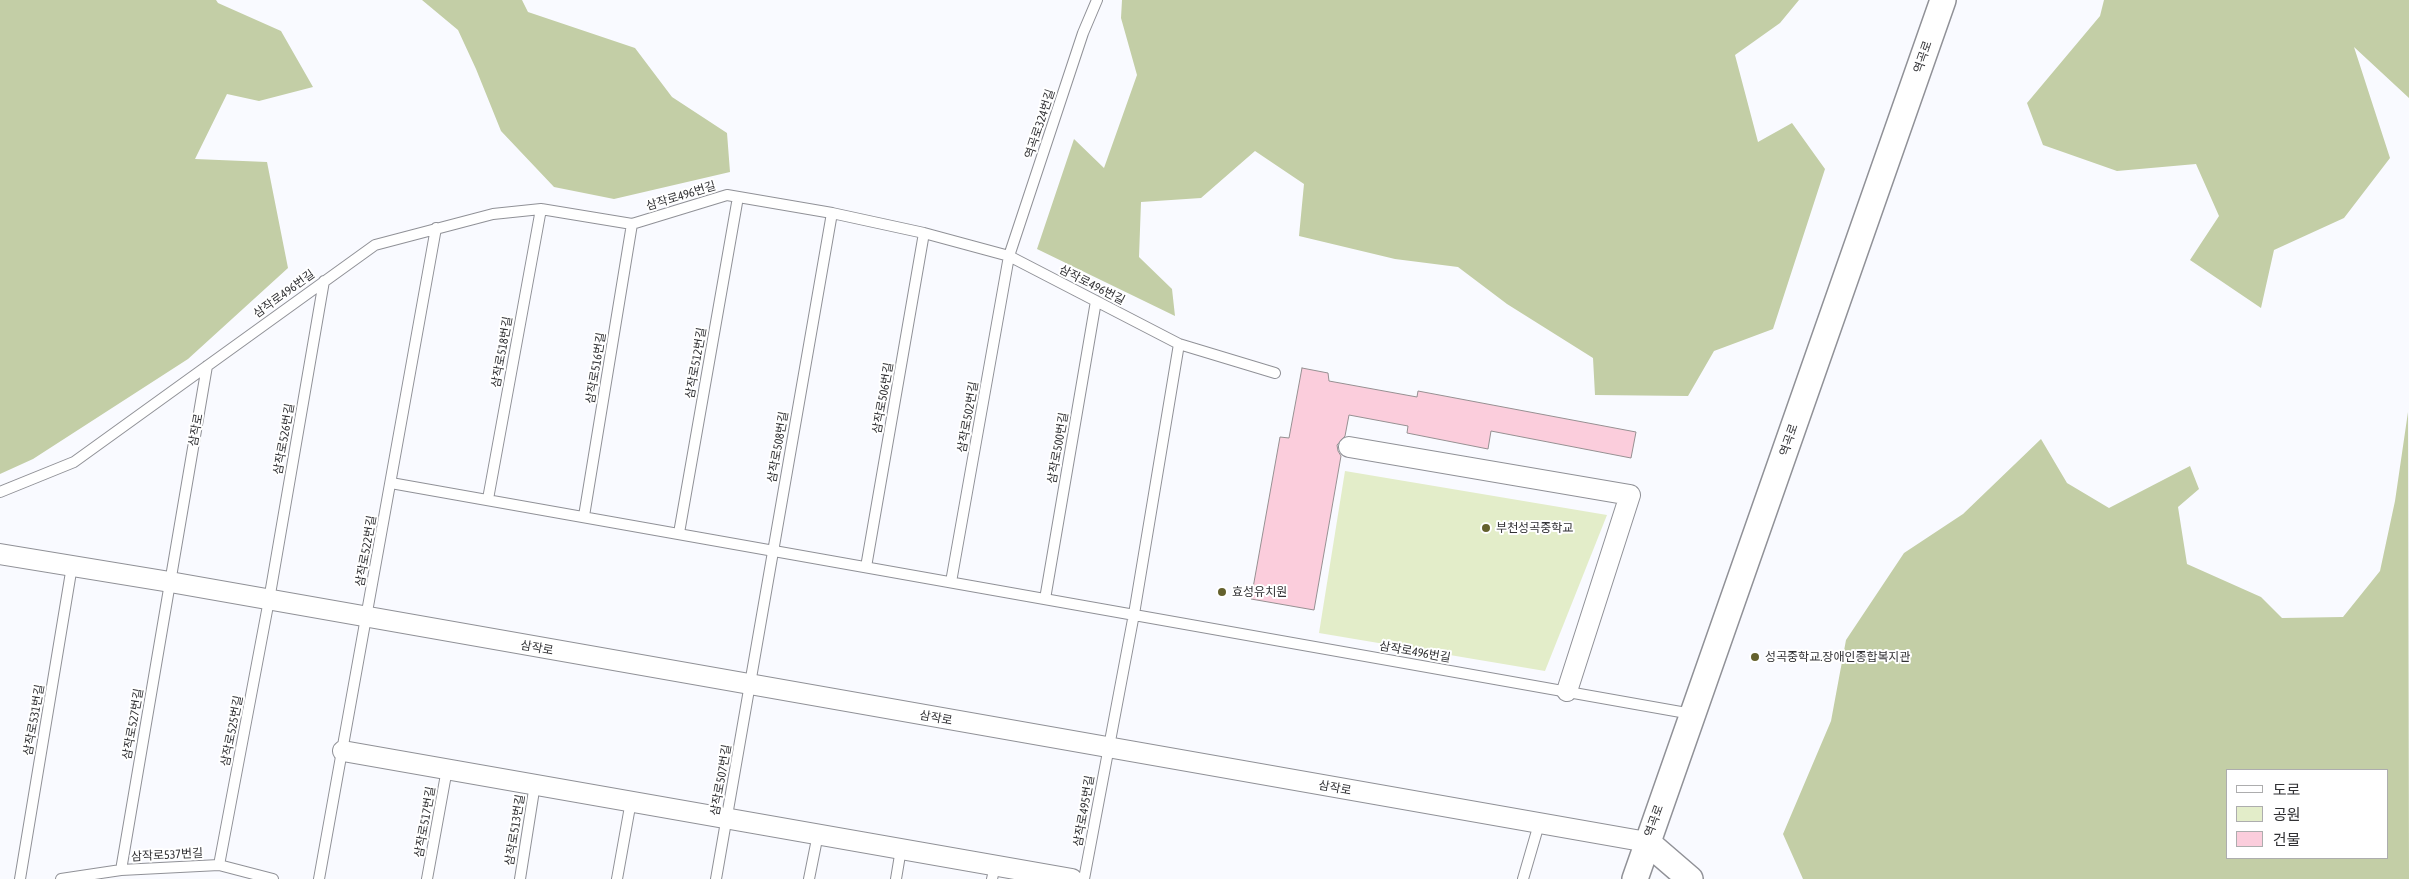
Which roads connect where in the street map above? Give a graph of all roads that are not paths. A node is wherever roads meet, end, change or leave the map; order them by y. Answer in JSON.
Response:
{"nodes":[{"id":1,"x":1097,"y":0,"type":"edge"},
{"id":2,"x":1943,"y":0,"type":"edge"},
{"id":3,"x":738,"y":197,"type":"junction"},
{"id":4,"x":541,"y":209,"type":"junction"},
{"id":5,"x":832,"y":213,"type":"junction"},
{"id":6,"x":632,"y":224,"type":"junction"},
{"id":7,"x":436,"y":228,"type":"junction"},
{"id":8,"x":924,"y":233,"type":"junction"},
{"id":9,"x":1009,"y":256,"type":"junction"},
{"id":10,"x":324,"y":281,"type":"junction"},
{"id":11,"x":1096,"y":301,"type":"junction"},
{"id":12,"x":1179,"y":344,"type":"junction"},
{"id":13,"x":206,"y":366,"type":"junction"},
{"id":14,"x":1275,"y":373,"type":"dead end"},
{"id":15,"x":1349,"y":447,"type":"dead end"},
{"id":16,"x":391,"y":483,"type":"junction"},
{"id":17,"x":0,"y":492,"type":"edge"},
{"id":18,"x":488,"y":499,"type":"junction"},
{"id":19,"x":584,"y":516,"type":"junction"},
{"id":20,"x":678,"y":533,"type":"junction"},
{"id":21,"x":772,"y":550,"type":"junction"},
{"id":22,"x":0,"y":554,"type":"edge"},
{"id":23,"x":72,"y":566,"type":"junction"},
{"id":24,"x":866,"y":567,"type":"junction"},
{"id":25,"x":170,"y":582,"type":"junction"},
{"id":26,"x":951,"y":582,"type":"junction"},
{"id":27,"x":1046,"y":599,"type":"junction"},
{"id":28,"x":269,"y":600,"type":"junction"},
{"id":29,"x":1134,"y":614,"type":"junction"},
{"id":30,"x":366,"y":618,"type":"junction"},
{"id":31,"x":751,"y":686,"type":"junction"},
{"id":32,"x":1566,"y":691,"type":"junction"},
{"id":33,"x":1693,"y":714,"type":"junction"},
{"id":34,"x":1108,"y":748,"type":"junction"},
{"id":35,"x":342,"y":751,"type":"junction"},
{"id":36,"x":447,"y":769,"type":"junction"},
{"id":37,"x":535,"y":784,"type":"junction"},
{"id":38,"x":631,"y":801,"type":"junction"},
{"id":39,"x":727,"y":818,"type":"junction"},
{"id":40,"x":1539,"y":824,"type":"junction"},
{"id":41,"x":818,"y":834,"type":"junction"},
{"id":42,"x":1647,"y":842,"type":"junction"},
{"id":43,"x":901,"y":849,"type":"junction"},
{"id":44,"x":219,"y":865,"type":"junction"},
{"id":45,"x":121,"y":870,"type":"junction"},
{"id":46,"x":994,"y":872,"type":"edge"},
{"id":47,"x":20,"y":879,"type":"edge"},
{"id":48,"x":61,"y":879,"type":"edge"},
{"id":49,"x":272,"y":879,"type":"edge"},
{"id":50,"x":319,"y":879,"type":"edge"},
{"id":51,"x":427,"y":879,"type":"edge"},
{"id":52,"x":520,"y":879,"type":"edge"},
{"id":53,"x":616,"y":879,"type":"edge"},
{"id":54,"x":716,"y":879,"type":"edge"},
{"id":55,"x":810,"y":879,"type":"edge"},
{"id":56,"x":896,"y":879,"type":"edge"},
{"id":57,"x":1072,"y":879,"type":"edge"},
{"id":58,"x":1084,"y":879,"type":"edge"},
{"id":59,"x":1523,"y":879,"type":"edge"},
{"id":60,"x":1634,"y":879,"type":"edge"},
{"id":61,"x":1690,"y":879,"type":"edge"}],
"edges":[{"from":1,"to":9,"type":"lane","name":"역곡로324번길"},
{"from":2,"to":33,"type":"street","name":"역곡로"},
{"from":3,"to":5,"type":"lane","name":"삼작로496번길"},
{"from":3,"to":6,"type":"lane","name":"삼작로496번길"},
{"from":3,"to":20,"type":"lane","name":"삼작로512번길"},
{"from":4,"to":6,"type":"lane","name":"삼작로496번길"},
{"from":4,"to":7,"type":"lane","name":"삼작로496번길"},
{"from":4,"to":18,"type":"lane","name":"삼작로518번길"},
{"from":5,"to":8,"type":"lane","name":"삼작로496번길"},
{"from":5,"to":21,"type":"lane","name":"삼작로508번길"},
{"from":6,"to":19,"type":"lane","name":"삼작로516번길"},
{"from":7,"to":10,"type":"lane","name":"삼작로496번길"},
{"from":7,"to":16,"type":"lane","name":"삼작로522번길"},
{"from":8,"to":9,"type":"lane","name":"삼작로496번길"},
{"from":8,"to":24,"type":"lane","name":"삼작로506번길"},
{"from":9,"to":11,"type":"lane","name":"삼작로496번길"},
{"from":9,"to":26,"type":"lane","name":"삼작로502번길"},
{"from":10,"to":13,"type":"lane","name":"삼작로496번길"},
{"from":10,"to":28,"type":"lane","name":"삼작로526번길"},
{"from":11,"to":12,"type":"lane","name":"삼작로496번길"},
{"from":11,"to":27,"type":"lane","name":"삼작로500번길"},
{"from":12,"to":14,"type":"lane","name":"삼작로496번길"},
{"from":12,"to":29,"type":"lane"},
{"from":13,"to":17,"type":"lane","name":"삼작로496번길"},
{"from":13,"to":25,"type":"lane","name":"삼작로"},
{"from":15,"to":32,"type":"street"},
{"from":16,"to":18,"type":"lane","name":"삼작로496번길"},
{"from":16,"to":30,"type":"lane","name":"삼작로522번길"},
{"from":18,"to":19,"type":"lane","name":"삼작로496번길"},
{"from":19,"to":20,"type":"lane","name":"삼작로496번길"},
{"from":20,"to":21,"type":"lane","name":"삼작로496번길"},
{"from":21,"to":24,"type":"lane","name":"삼작로496번길"},
{"from":21,"to":31,"type":"lane","name":"삼작로508번길"},
{"from":22,"to":23,"type":"street","name":"삼작로"},
{"from":23,"to":25,"type":"street","name":"삼작로"},
{"from":23,"to":47,"type":"lane","name":"삼작로531번길"},
{"from":24,"to":26,"type":"lane","name":"삼작로496번길"},
{"from":25,"to":28,"type":"street","name":"삼작로"},
{"from":25,"to":45,"type":"lane","name":"삼작로527번길"},
{"from":26,"to":27,"type":"lane","name":"삼작로496번길"},
{"from":27,"to":29,"type":"lane","name":"삼작로496번길"},
{"from":28,"to":30,"type":"street","name":"삼작로"},
{"from":28,"to":44,"type":"lane","name":"삼작로525번길"},
{"from":29,"to":32,"type":"lane","name":"삼작로496번길"},
{"from":29,"to":34,"type":"lane"},
{"from":30,"to":31,"type":"street","name":"삼작로"},
{"from":30,"to":35,"type":"lane","name":"삼작로522번길"},
{"from":31,"to":34,"type":"street","name":"삼작로"},
{"from":31,"to":39,"type":"lane","name":"삼작로507번길"},
{"from":32,"to":33,"type":"lane","name":"삼작로496번길"},
{"from":33,"to":42,"type":"street","name":"역곡로"},
{"from":34,"to":40,"type":"street","name":"삼작로"},
{"from":34,"to":58,"type":"lane","name":"삼작로495번길"},
{"from":35,"to":36,"type":"street"},
{"from":35,"to":50,"type":"lane","name":"삼작로522번길"},
{"from":36,"to":37,"type":"street"},
{"from":36,"to":51,"type":"lane","name":"삼작로517번길"},
{"from":37,"to":38,"type":"street"},
{"from":37,"to":52,"type":"lane","name":"삼작로513번길"},
{"from":38,"to":39,"type":"street"},
{"from":38,"to":53,"type":"lane"},
{"from":39,"to":41,"type":"street"},
{"from":39,"to":54,"type":"lane","name":"삼작로507번길"},
{"from":40,"to":42,"type":"street","name":"삼작로"},
{"from":40,"to":59,"type":"lane"},
{"from":41,"to":43,"type":"street"},
{"from":41,"to":55,"type":"lane"},
{"from":42,"to":60,"type":"street","name":"역곡로"},
{"from":42,"to":61,"type":"street"},
{"from":43,"to":46,"type":"street"},
{"from":43,"to":56,"type":"lane"},
{"from":44,"to":45,"type":"lane","name":"삼작로537번길"},
{"from":44,"to":49,"type":"lane","name":"삼작로537번길"},
{"from":45,"to":48,"type":"lane","name":"삼작로537번길"},
{"from":46,"to":57,"type":"street"}]}
